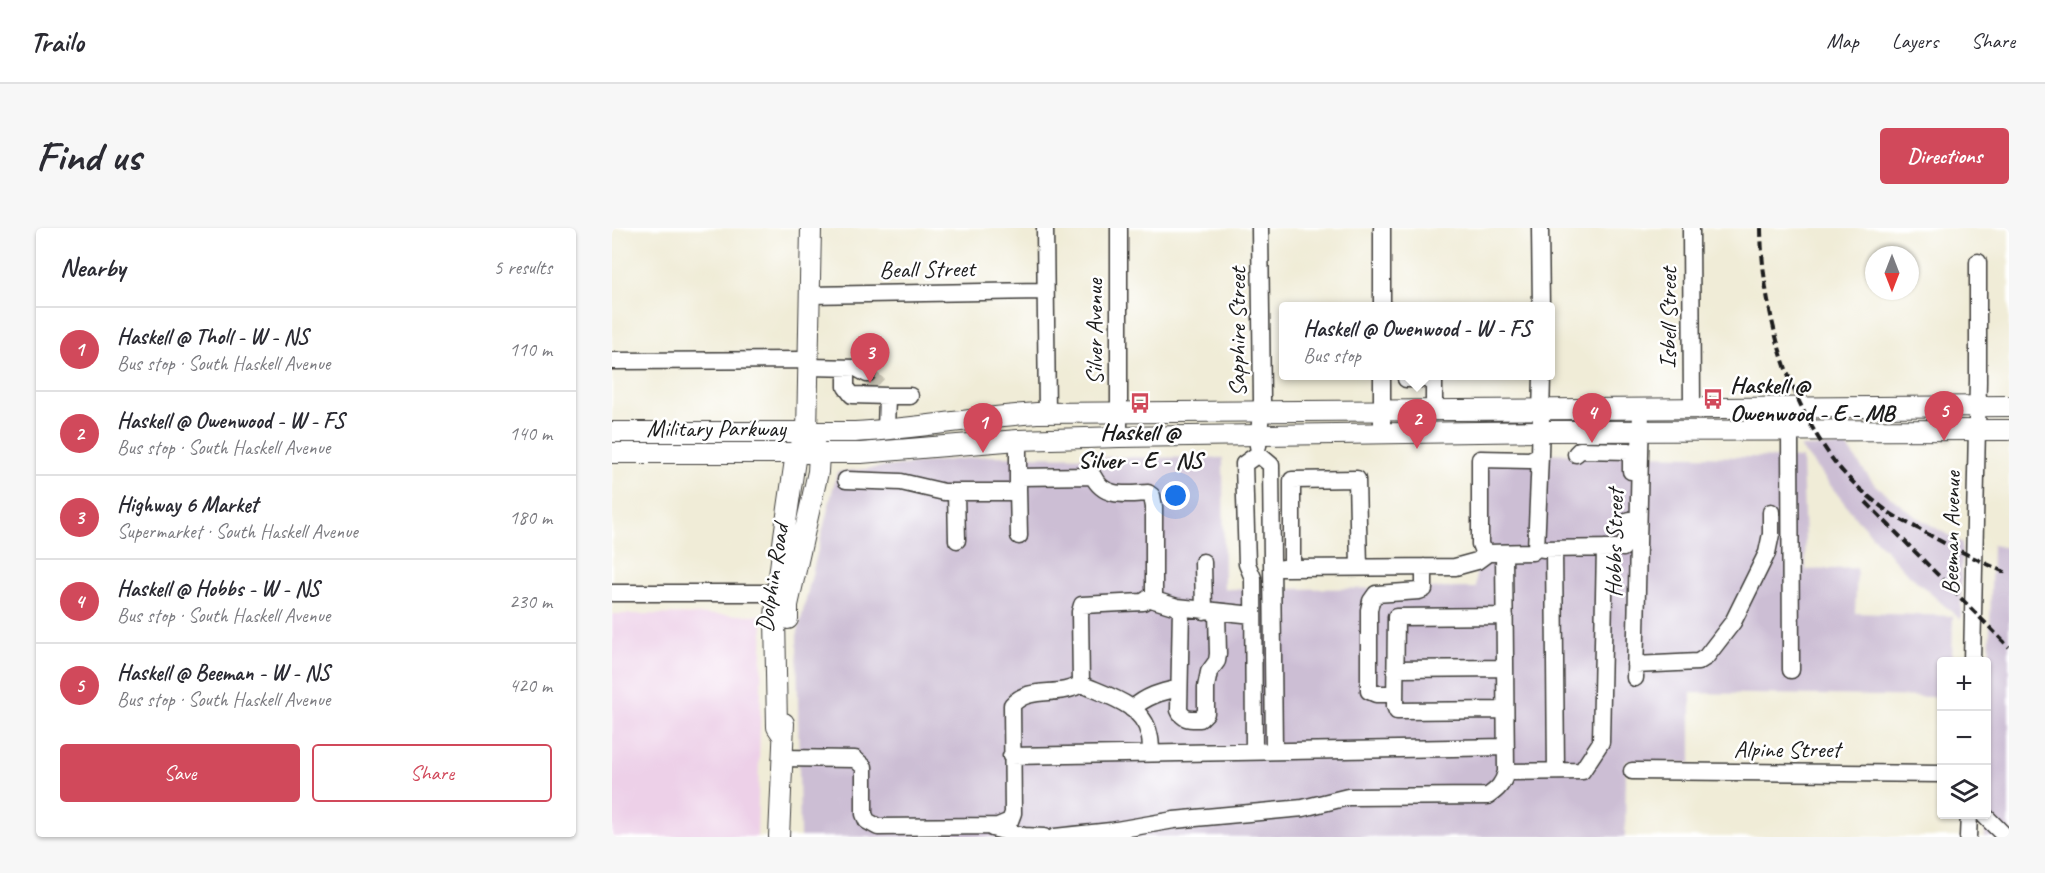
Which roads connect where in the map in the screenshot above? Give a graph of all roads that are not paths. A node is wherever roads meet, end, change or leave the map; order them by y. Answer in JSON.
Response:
{"nodes":[{"id":1,"x":811,"y":228,"type":"edge"},
{"id":2,"x":1046,"y":228,"type":"edge"},
{"id":3,"x":1119,"y":228,"type":"edge"},
{"id":4,"x":1260,"y":228,"type":"edge"},
{"id":5,"x":1382,"y":228,"type":"edge"},
{"id":6,"x":1540,"y":228,"type":"edge"},
{"id":7,"x":1691,"y":228,"type":"edge"},
{"id":8,"x":1978,"y":262,"type":"dead end"},
{"id":9,"x":1045,"y":291,"type":"junction"},
{"id":10,"x":810,"y":295,"type":"junction"},
{"id":11,"x":1382,"y":302,"type":"edge"},
{"id":12,"x":1541,"y":302,"type":"edge"},
{"id":13,"x":612,"y":361,"type":"edge"},
{"id":14,"x":808,"y":364,"type":"junction"},
{"id":15,"x":1382,"y":380,"type":"edge"},
{"id":16,"x":1434,"y":380,"type":"edge"},
{"id":17,"x":1542,"y":380,"type":"edge"},
{"id":18,"x":866,"y":383,"type":"junction"},
{"id":19,"x":910,"y":396,"type":"dead end"},
{"id":20,"x":1978,"y":406,"type":"junction"},
{"id":21,"x":2009,"y":406,"type":"edge"},
{"id":22,"x":1808,"y":407,"type":"junction"},
{"id":23,"x":1692,"y":408,"type":"junction"},
{"id":24,"x":1261,"y":410,"type":"junction"},
{"id":25,"x":1383,"y":410,"type":"junction"},
{"id":26,"x":1434,"y":410,"type":"junction"},
{"id":27,"x":1542,"y":410,"type":"junction"},
{"id":28,"x":1641,"y":410,"type":"junction"},
{"id":29,"x":1118,"y":412,"type":"junction"},
{"id":30,"x":1047,"y":413,"type":"junction"},
{"id":31,"x":1017,"y":414,"type":"junction"},
{"id":32,"x":1799,"y":430,"type":"junction"},
{"id":33,"x":1977,"y":430,"type":"junction"},
{"id":34,"x":2009,"y":430,"type":"edge"},
{"id":35,"x":886,"y":431,"type":"junction"},
{"id":36,"x":1542,"y":431,"type":"junction"},
{"id":37,"x":1692,"y":431,"type":"junction"},
{"id":38,"x":612,"y":432,"type":"edge"},
{"id":39,"x":1640,"y":432,"type":"junction"},
{"id":40,"x":807,"y":433,"type":"junction"},
{"id":41,"x":1383,"y":433,"type":"junction"},
{"id":42,"x":1119,"y":437,"type":"junction"},
{"id":43,"x":1018,"y":440,"type":"junction"},
{"id":44,"x":1258,"y":445,"type":"junction"},
{"id":45,"x":612,"y":453,"type":"edge"},
{"id":46,"x":796,"y":453,"type":"junction"},
{"id":47,"x":819,"y":454,"type":"junction"},
{"id":48,"x":1576,"y":454,"type":"dead end"},
{"id":49,"x":1540,"y":455,"type":"junction"},
{"id":50,"x":846,"y":480,"type":"dead end"},
{"id":51,"x":1018,"y":482,"type":"junction"},
{"id":52,"x":956,"y":492,"type":"junction"},
{"id":53,"x":1771,"y":512,"type":"dead end"},
{"id":54,"x":1019,"y":536,"type":"dead end"},
{"id":55,"x":957,"y":540,"type":"dead end"},
{"id":56,"x":1605,"y":548,"type":"junction"},
{"id":57,"x":1631,"y":548,"type":"junction"},
{"id":58,"x":1536,"y":549,"type":"junction"},
{"id":59,"x":1554,"y":549,"type":"junction"},
{"id":60,"x":1499,"y":557,"type":"junction"},
{"id":61,"x":1203,"y":562,"type":"dead end"},
{"id":62,"x":1359,"y":567,"type":"junction"},
{"id":63,"x":1424,"y":567,"type":"junction"},
{"id":64,"x":1249,"y":568,"type":"junction"},
{"id":65,"x":1272,"y":568,"type":"junction"},
{"id":66,"x":1292,"y":568,"type":"junction"},
{"id":67,"x":612,"y":593,"type":"edge"},
{"id":68,"x":777,"y":593,"type":"junction"},
{"id":69,"x":1151,"y":599,"type":"junction"},
{"id":70,"x":1181,"y":608,"type":"junction"},
{"id":71,"x":1210,"y":611,"type":"junction"},
{"id":72,"x":1253,"y":615,"type":"junction"},
{"id":73,"x":1504,"y":616,"type":"junction"},
{"id":74,"x":1972,"y":657,"type":"edge"},
{"id":75,"x":1505,"y":668,"type":"junction"},
{"id":76,"x":1396,"y":669,"type":"junction"},
{"id":77,"x":1791,"y":670,"type":"dead end"},
{"id":78,"x":1081,"y":684,"type":"junction"},
{"id":79,"x":1179,"y":688,"type":"junction"},
{"id":80,"x":1395,"y":694,"type":"junction"},
{"id":81,"x":1132,"y":709,"type":"junction"},
{"id":82,"x":1505,"y":710,"type":"junction"},
{"id":83,"x":783,"y":736,"type":"junction"},
{"id":84,"x":1506,"y":747,"type":"junction"},
{"id":85,"x":1274,"y":751,"type":"junction"},
{"id":86,"x":1254,"y":752,"type":"junction"},
{"id":87,"x":1151,"y":753,"type":"junction"},
{"id":88,"x":1011,"y":756,"type":"junction"},
{"id":89,"x":781,"y":758,"type":"junction"},
{"id":90,"x":1556,"y":771,"type":"junction"},
{"id":91,"x":1632,"y":771,"type":"dead end"},
{"id":92,"x":1506,"y":772,"type":"junction"},
{"id":93,"x":1937,"y":774,"type":"edge"},
{"id":94,"x":1969,"y":819,"type":"edge"},
{"id":95,"x":1988,"y":819,"type":"edge"},
{"id":96,"x":983,"y":826,"type":"junction"},
{"id":97,"x":779,"y":837,"type":"edge"},
{"id":98,"x":1044,"y":837,"type":"edge"},
{"id":99,"x":1055,"y":837,"type":"edge"},
{"id":100,"x":1968,"y":837,"type":"edge"},
{"id":101,"x":2006,"y":837,"type":"edge"}],
"edges":[{"from":1,"to":10,"type":"main road","name":"Dolphin Road"},
{"from":2,"to":9,"type":"street"},
{"from":3,"to":29,"type":"street","name":"Silver Avenue"},
{"from":4,"to":24,"type":"street","name":"Sapphire Street"},
{"from":5,"to":11,"type":"street"},
{"from":6,"to":12,"type":"street"},
{"from":7,"to":23,"type":"street","name":"Isbell Street"},
{"from":8,"to":20,"type":"street","name":"Beeman Avenue"},
{"from":9,"to":10,"type":"street","name":"Beall Street"},
{"from":9,"to":30,"type":"street"},
{"from":10,"to":14,"type":"main road","name":"Dolphin Road"},
{"from":13,"to":14,"type":"street"},
{"from":14,"to":18,"type":"street"},
{"from":14,"to":40,"type":"main road","name":"Dolphin Road"},
{"from":15,"to":25,"type":"street"},
{"from":16,"to":26,"type":"street"},
{"from":17,"to":27,"type":"street"},
{"from":18,"to":19,"type":"street"},
{"from":18,"to":35,"type":"street"},
{"from":20,"to":21,"type":"main road","name":"Military Parkway"},
{"from":20,"to":22,"type":"main road","name":"Military Parkway"},
{"from":20,"to":33,"type":"street","name":"Beeman Avenue"},
{"from":22,"to":23,"type":"main road","name":"Military Parkway"},
{"from":22,"to":32,"type":"street"},
{"from":23,"to":28,"type":"main road","name":"Military Parkway"},
{"from":23,"to":37,"type":"main road"},
{"from":24,"to":25,"type":"main road","name":"Military Parkway"},
{"from":24,"to":29,"type":"main road","name":"Military Parkway"},
{"from":24,"to":44,"type":"street","name":"Sapphire Street"},
{"from":25,"to":26,"type":"main road","name":"Military Parkway"},
{"from":25,"to":41,"type":"street"},
{"from":26,"to":27,"type":"main road","name":"Military Parkway"},
{"from":27,"to":28,"type":"main road","name":"Military Parkway"},
{"from":27,"to":36,"type":"street"},
{"from":28,"to":39,"type":"street","name":"Hobbs Street"},
{"from":29,"to":30,"type":"main road","name":"Military Parkway"},
{"from":29,"to":42,"type":"street","name":"Silver Avenue"},
{"from":30,"to":31,"type":"main road","name":"Military Parkway"},
{"from":31,"to":35,"type":"main road","name":"Military Parkway"},
{"from":31,"to":43,"type":"main road"},
{"from":32,"to":33,"type":"main road","name":"Military Parkway"},
{"from":32,"to":37,"type":"main road","name":"Military Parkway"},
{"from":32,"to":77,"type":"street"},
{"from":33,"to":34,"type":"main road","name":"Military Parkway"},
{"from":33,"to":74,"type":"street","name":"Beeman Avenue"},
{"from":35,"to":40,"type":"main road","name":"Military Parkway"},
{"from":36,"to":39,"type":"main road","name":"Military Parkway"},
{"from":36,"to":41,"type":"main road","name":"Military Parkway"},
{"from":36,"to":49,"type":"street"},
{"from":37,"to":39,"type":"main road","name":"Military Parkway"},
{"from":38,"to":40,"type":"main road","name":"Military Parkway"},
{"from":39,"to":57,"type":"street","name":"Hobbs Street"},
{"from":40,"to":46,"type":"main road","name":"Dolphin Road"},
{"from":40,"to":47,"type":"main road"},
{"from":41,"to":44,"type":"main road","name":"Military Parkway"},
{"from":42,"to":43,"type":"main road","name":"Military Parkway"},
{"from":42,"to":44,"type":"main road","name":"Military Parkway"},
{"from":43,"to":47,"type":"main road","name":"Military Parkway"},
{"from":43,"to":51,"type":"street"},
{"from":44,"to":64,"type":"street"},
{"from":44,"to":65,"type":"street"},
{"from":45,"to":46,"type":"main road","name":"Military Parkway"},
{"from":46,"to":47,"type":"main road","name":"Military Parkway"},
{"from":46,"to":68,"type":"main road","name":"Dolphin Road"},
{"from":47,"to":83,"type":"main road","name":"Dolphin Road"},
{"from":48,"to":57,"type":"street"},
{"from":49,"to":58,"type":"street"},
{"from":49,"to":60,"type":"street"},
{"from":50,"to":52,"type":"street"},
{"from":51,"to":52,"type":"street"},
{"from":51,"to":54,"type":"street"},
{"from":51,"to":69,"type":"street"},
{"from":52,"to":55,"type":"street"},
{"from":53,"to":57,"type":"street","name":"Hobbs Street"},
{"from":56,"to":57,"type":"street"},
{"from":56,"to":59,"type":"street"},
{"from":56,"to":90,"type":"street"},
{"from":58,"to":59,"type":"street"},
{"from":58,"to":60,"type":"street"},
{"from":59,"to":90,"type":"street"},
{"from":60,"to":63,"type":"street"},
{"from":60,"to":73,"type":"street"},
{"from":61,"to":71,"type":"street"},
{"from":62,"to":63,"type":"street"},
{"from":62,"to":66,"type":"street"},
{"from":62,"to":66,"type":"street"},
{"from":63,"to":80,"type":"street"},
{"from":64,"to":65,"type":"street"},
{"from":64,"to":72,"type":"street"},
{"from":65,"to":66,"type":"street"},
{"from":65,"to":85,"type":"street"},
{"from":67,"to":68,"type":"street"},
{"from":68,"to":83,"type":"main road","name":"Dolphin Road"},
{"from":69,"to":70,"type":"street"},
{"from":69,"to":78,"type":"street"},
{"from":70,"to":71,"type":"street"},
{"from":70,"to":79,"type":"street"},
{"from":71,"to":72,"type":"street"},
{"from":71,"to":79,"type":"street"},
{"from":72,"to":86,"type":"street"},
{"from":73,"to":75,"type":"street"},
{"from":73,"to":76,"type":"street"},
{"from":75,"to":76,"type":"street"},
{"from":75,"to":82,"type":"street"},
{"from":76,"to":80,"type":"street"},
{"from":78,"to":81,"type":"street"},
{"from":78,"to":88,"type":"street"},
{"from":79,"to":81,"type":"street"},
{"from":80,"to":82,"type":"street"},
{"from":81,"to":87,"type":"street"},
{"from":82,"to":84,"type":"street"},
{"from":83,"to":89,"type":"main road","name":"Dolphin Road"},
{"from":84,"to":85,"type":"street"},
{"from":84,"to":92,"type":"street"},
{"from":85,"to":86,"type":"street"},
{"from":86,"to":87,"type":"street"},
{"from":87,"to":88,"type":"street"},
{"from":88,"to":96,"type":"street"},
{"from":89,"to":96,"type":"street"},
{"from":89,"to":97,"type":"main road","name":"Dolphin Road"},
{"from":90,"to":92,"type":"street"},
{"from":91,"to":93,"type":"street","name":"Alpine Street"},
{"from":92,"to":99,"type":"street"},
{"from":94,"to":100,"type":"street"},
{"from":95,"to":101,"type":"street"},
{"from":96,"to":98,"type":"street"}]}
